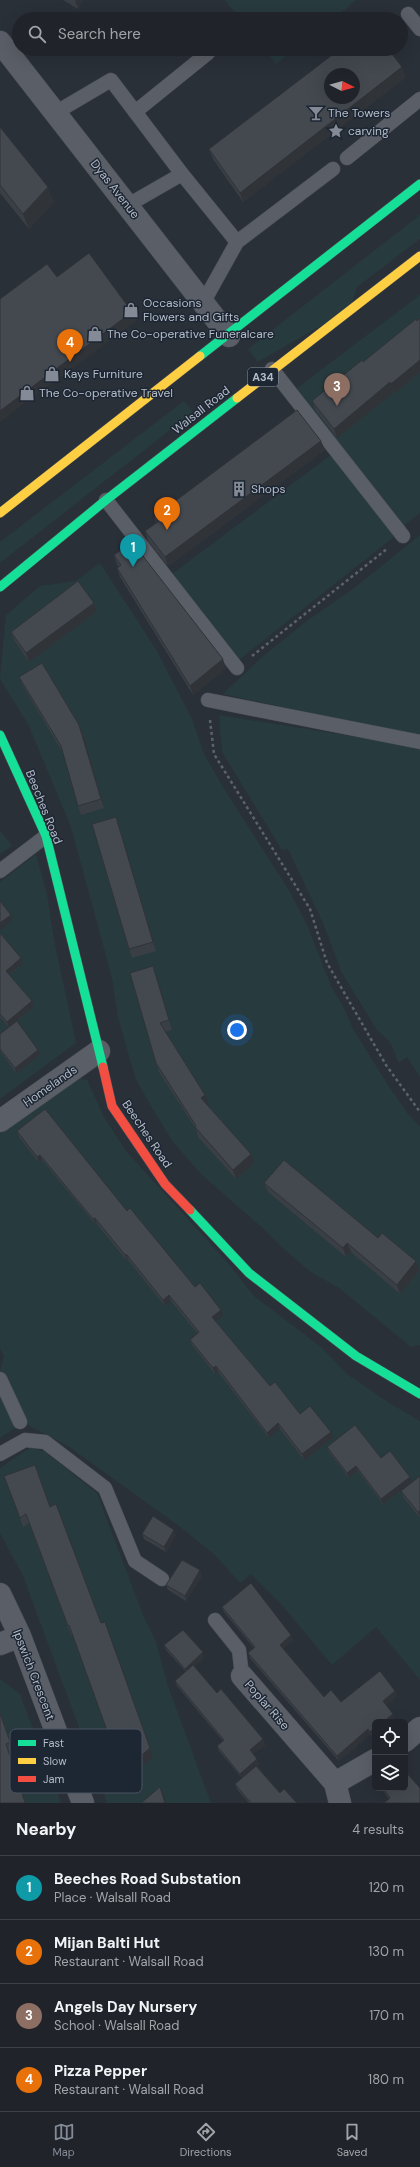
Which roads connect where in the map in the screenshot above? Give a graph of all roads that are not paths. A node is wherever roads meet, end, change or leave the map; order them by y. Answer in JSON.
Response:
{"nodes":[{"id":1,"x":408,"y":14,"type":"dead end"},
{"id":2,"x":420,"y":29,"type":"edge"},
{"id":3,"x":0,"y":42,"type":"edge"},
{"id":4,"x":204,"y":56,"type":"edge"},
{"id":5,"x":420,"y":99,"type":"edge"},
{"id":6,"x":56,"y":112,"type":"junction"},
{"id":7,"x":135,"y":112,"type":"junction"},
{"id":8,"x":347,"y":158,"type":"dead end"},
{"id":9,"x":333,"y":169,"type":"dead end"},
{"id":10,"x":182,"y":174,"type":"junction"},
{"id":11,"x":420,"y":184,"type":"edge"},
{"id":12,"x":128,"y":205,"type":"junction"},
{"id":13,"x":237,"y":242,"type":"junction"},
{"id":14,"x":420,"y":256,"type":"edge"},
{"id":15,"x":203,"y":303,"type":"junction"},
{"id":16,"x":228,"y":336,"type":"junction"},
{"id":17,"x":272,"y":369,"type":"junction"},
{"id":18,"x":106,"y":500,"type":"junction"},
{"id":19,"x":0,"y":513,"type":"edge"},
{"id":20,"x":403,"y":536,"type":"road end"},
{"id":21,"x":0,"y":587,"type":"edge"},
{"id":22,"x":237,"y":668,"type":"road end"},
{"id":23,"x":208,"y":700,"type":"road end"},
{"id":24,"x":0,"y":735,"type":"edge"},
{"id":25,"x":420,"y":742,"type":"edge"},
{"id":26,"x":46,"y":836,"type":"junction"},
{"id":27,"x":0,"y":871,"type":"edge"},
{"id":28,"x":99,"y":1051,"type":"junction"},
{"id":29,"x":0,"y":1121,"type":"edge"},
{"id":30,"x":0,"y":1379,"type":"edge"},
{"id":31,"x":420,"y":1394,"type":"edge"},
{"id":32,"x":20,"y":1422,"type":"dead end"},
{"id":33,"x":0,"y":1454,"type":"edge"},
{"id":34,"x":162,"y":1579,"type":"dead end"},
{"id":35,"x":0,"y":1594,"type":"edge"},
{"id":36,"x":215,"y":1620,"type":"dead end"},
{"id":37,"x":20,"y":1636,"type":"junction"},
{"id":38,"x":0,"y":1644,"type":"edge"},
{"id":39,"x":242,"y":1676,"type":"joint"},
{"id":40,"x":420,"y":1728,"type":"edge"},
{"id":41,"x":55,"y":1729,"type":"edge"},
{"id":42,"x":408,"y":1738,"type":"edge"},
{"id":43,"x":372,"y":1763,"type":"edge"},
{"id":44,"x":79,"y":1793,"type":"edge"},
{"id":45,"x":338,"y":1793,"type":"edge"},
{"id":46,"x":83,"y":1803,"type":"edge"}],
"edges":[{"from":1,"to":2,"type":"lane"},
{"from":3,"to":6,"type":"street","name":"Dyas Avenue"},
{"from":4,"to":7,"type":"lane"},
{"from":5,"to":8,"type":"lane"},
{"from":6,"to":7,"type":"lane"},
{"from":6,"to":12,"type":"street","name":"Dyas Avenue"},
{"from":7,"to":10,"type":"lane"},
{"from":9,"to":13,"type":"lane"},
{"from":10,"to":12,"type":"lane"},
{"from":10,"to":13,"type":"lane"},
{"from":11,"to":16,"type":"main road"},
{"from":12,"to":15,"type":"street","name":"Dyas Avenue"},
{"from":13,"to":15,"type":"lane"},
{"from":14,"to":17,"type":"main road","name":"Walsall Road","number":"A34"},
{"from":15,"to":16,"type":"street","name":"Dyas Avenue"},
{"from":16,"to":19,"type":"main road"},
{"from":17,"to":18,"type":"main road","name":"Walsall Road","number":"A34"},
{"from":17,"to":20,"type":"lane"},
{"from":18,"to":21,"type":"main road","name":"Walsall Road","number":"A34"},
{"from":18,"to":22,"type":"lane"},
{"from":23,"to":25,"type":"lane"},
{"from":24,"to":26,"type":"main road","name":"Beeches Road"},
{"from":26,"to":27,"type":"lane"},
{"from":26,"to":28,"type":"main road","name":"Beeches Road"},
{"from":28,"to":29,"type":"street","name":"Homelands"},
{"from":28,"to":31,"type":"main road","name":"Beeches Road"},
{"from":30,"to":32,"type":"lane"},
{"from":33,"to":34,"type":"lane"},
{"from":35,"to":37,"type":"street","name":"Ipswich Crescent"},
{"from":36,"to":39,"type":"lane","name":"Poplar Rise"},
{"from":37,"to":38,"type":"street"},
{"from":37,"to":41,"type":"street","name":"Ipswich Crescent"},
{"from":39,"to":45,"type":"street","name":"Poplar Rise"},
{"from":40,"to":42,"type":"street"},
{"from":43,"to":45,"type":"street","name":"Poplar Rise"},
{"from":44,"to":46,"type":"street","name":"Ipswich Crescent"}]}
